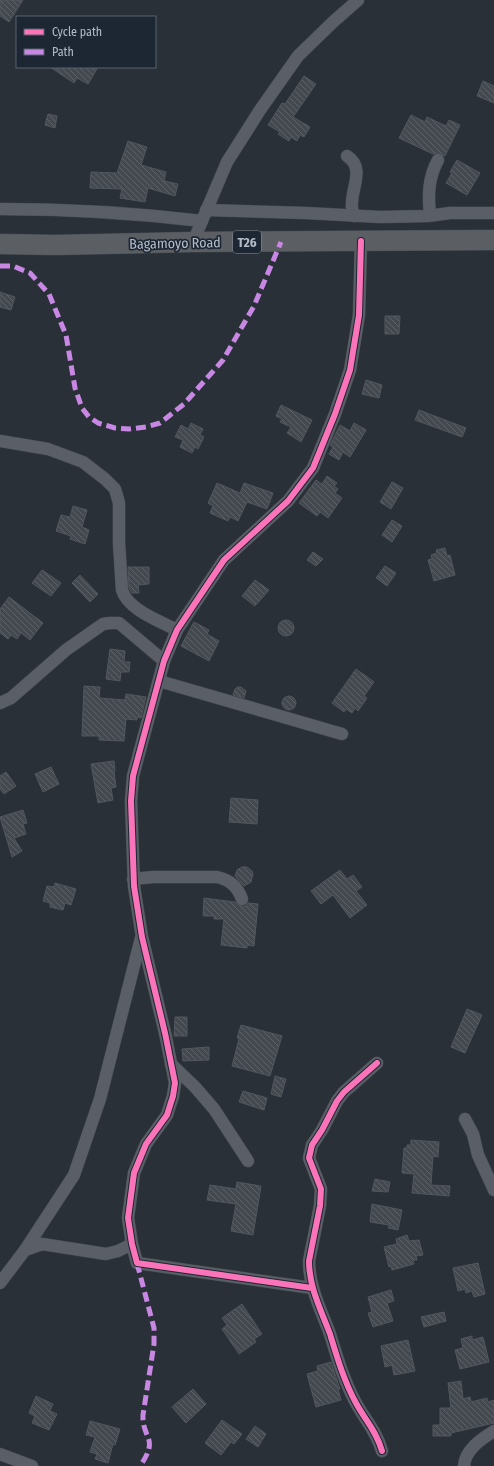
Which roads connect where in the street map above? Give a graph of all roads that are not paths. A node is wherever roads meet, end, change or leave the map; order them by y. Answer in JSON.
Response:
{"nodes":[{"id":1,"x":358,"y":0,"type":"edge"},
{"id":2,"x":348,"y":156,"type":"dead end"},
{"id":3,"x":438,"y":160,"type":"dead end"},
{"id":4,"x":0,"y":209,"type":"edge"},
{"id":5,"x":494,"y":213,"type":"edge"},
{"id":6,"x":430,"y":215,"type":"junction"},
{"id":7,"x":204,"y":216,"type":"junction"},
{"id":8,"x":354,"y":216,"type":"junction"},
{"id":9,"x":494,"y":240,"type":"edge"},
{"id":10,"x":361,"y":241,"type":"junction"},
{"id":11,"x":193,"y":242,"type":"junction"},
{"id":12,"x":0,"y":244,"type":"edge"},
{"id":13,"x":0,"y":441,"type":"edge"},
{"id":14,"x":177,"y":630,"type":"junction"},
{"id":15,"x":164,"y":661,"type":"junction"},
{"id":16,"x":159,"y":680,"type":"junction"},
{"id":17,"x":0,"y":703,"type":"edge"},
{"id":18,"x":342,"y":734,"type":"dead end"},
{"id":19,"x":133,"y":879,"type":"junction"},
{"id":20,"x":242,"y":899,"type":"dead end"},
{"id":21,"x":142,"y":937,"type":"junction"},
{"id":22,"x":378,"y":1063,"type":"dead end"},
{"id":23,"x":172,"y":1064,"type":"junction"},
{"id":24,"x":465,"y":1119,"type":"dead end"},
{"id":25,"x":248,"y":1161,"type":"dead end"},
{"id":26,"x":494,"y":1187,"type":"edge"},
{"id":27,"x":132,"y":1244,"type":"junction"},
{"id":28,"x":25,"y":1250,"type":"junction"},
{"id":29,"x":0,"y":1283,"type":"edge"},
{"id":30,"x":312,"y":1288,"type":"junction"},
{"id":31,"x":494,"y":1431,"type":"edge"},
{"id":32,"x":382,"y":1451,"type":"dead end"},
{"id":33,"x":0,"y":1454,"type":"edge"},
{"id":34,"x":32,"y":1466,"type":"edge"},
{"id":35,"x":464,"y":1466,"type":"edge"}],
"edges":[{"from":1,"to":7,"type":"street"},
{"from":2,"to":8,"type":"street"},
{"from":3,"to":6,"type":"street"},
{"from":4,"to":7,"type":"street"},
{"from":5,"to":6,"type":"street"},
{"from":6,"to":8,"type":"street"},
{"from":7,"to":8,"type":"street"},
{"from":7,"to":11,"type":"street"},
{"from":9,"to":10,"type":"highway","name":"Bagamoyo Road","number":"T26"},
{"from":10,"to":11,"type":"highway","name":"Bagamoyo Road","number":"T26"},
{"from":10,"to":14,"type":"street"},
{"from":11,"to":12,"type":"highway","name":"Bagamoyo Road","number":"T26"},
{"from":13,"to":14,"type":"street"},
{"from":14,"to":15,"type":"street"},
{"from":15,"to":16,"type":"street"},
{"from":15,"to":17,"type":"street"},
{"from":16,"to":18,"type":"street"},
{"from":16,"to":19,"type":"street"},
{"from":19,"to":20,"type":"street"},
{"from":19,"to":21,"type":"street"},
{"from":21,"to":23,"type":"street"},
{"from":21,"to":28,"type":"street"},
{"from":22,"to":30,"type":"street"},
{"from":23,"to":25,"type":"street"},
{"from":23,"to":27,"type":"street"},
{"from":24,"to":26,"type":"street"},
{"from":27,"to":28,"type":"street"},
{"from":27,"to":30,"type":"street"},
{"from":28,"to":29,"type":"street"},
{"from":30,"to":32,"type":"street"},
{"from":31,"to":35,"type":"street"},
{"from":33,"to":34,"type":"street"}]}
